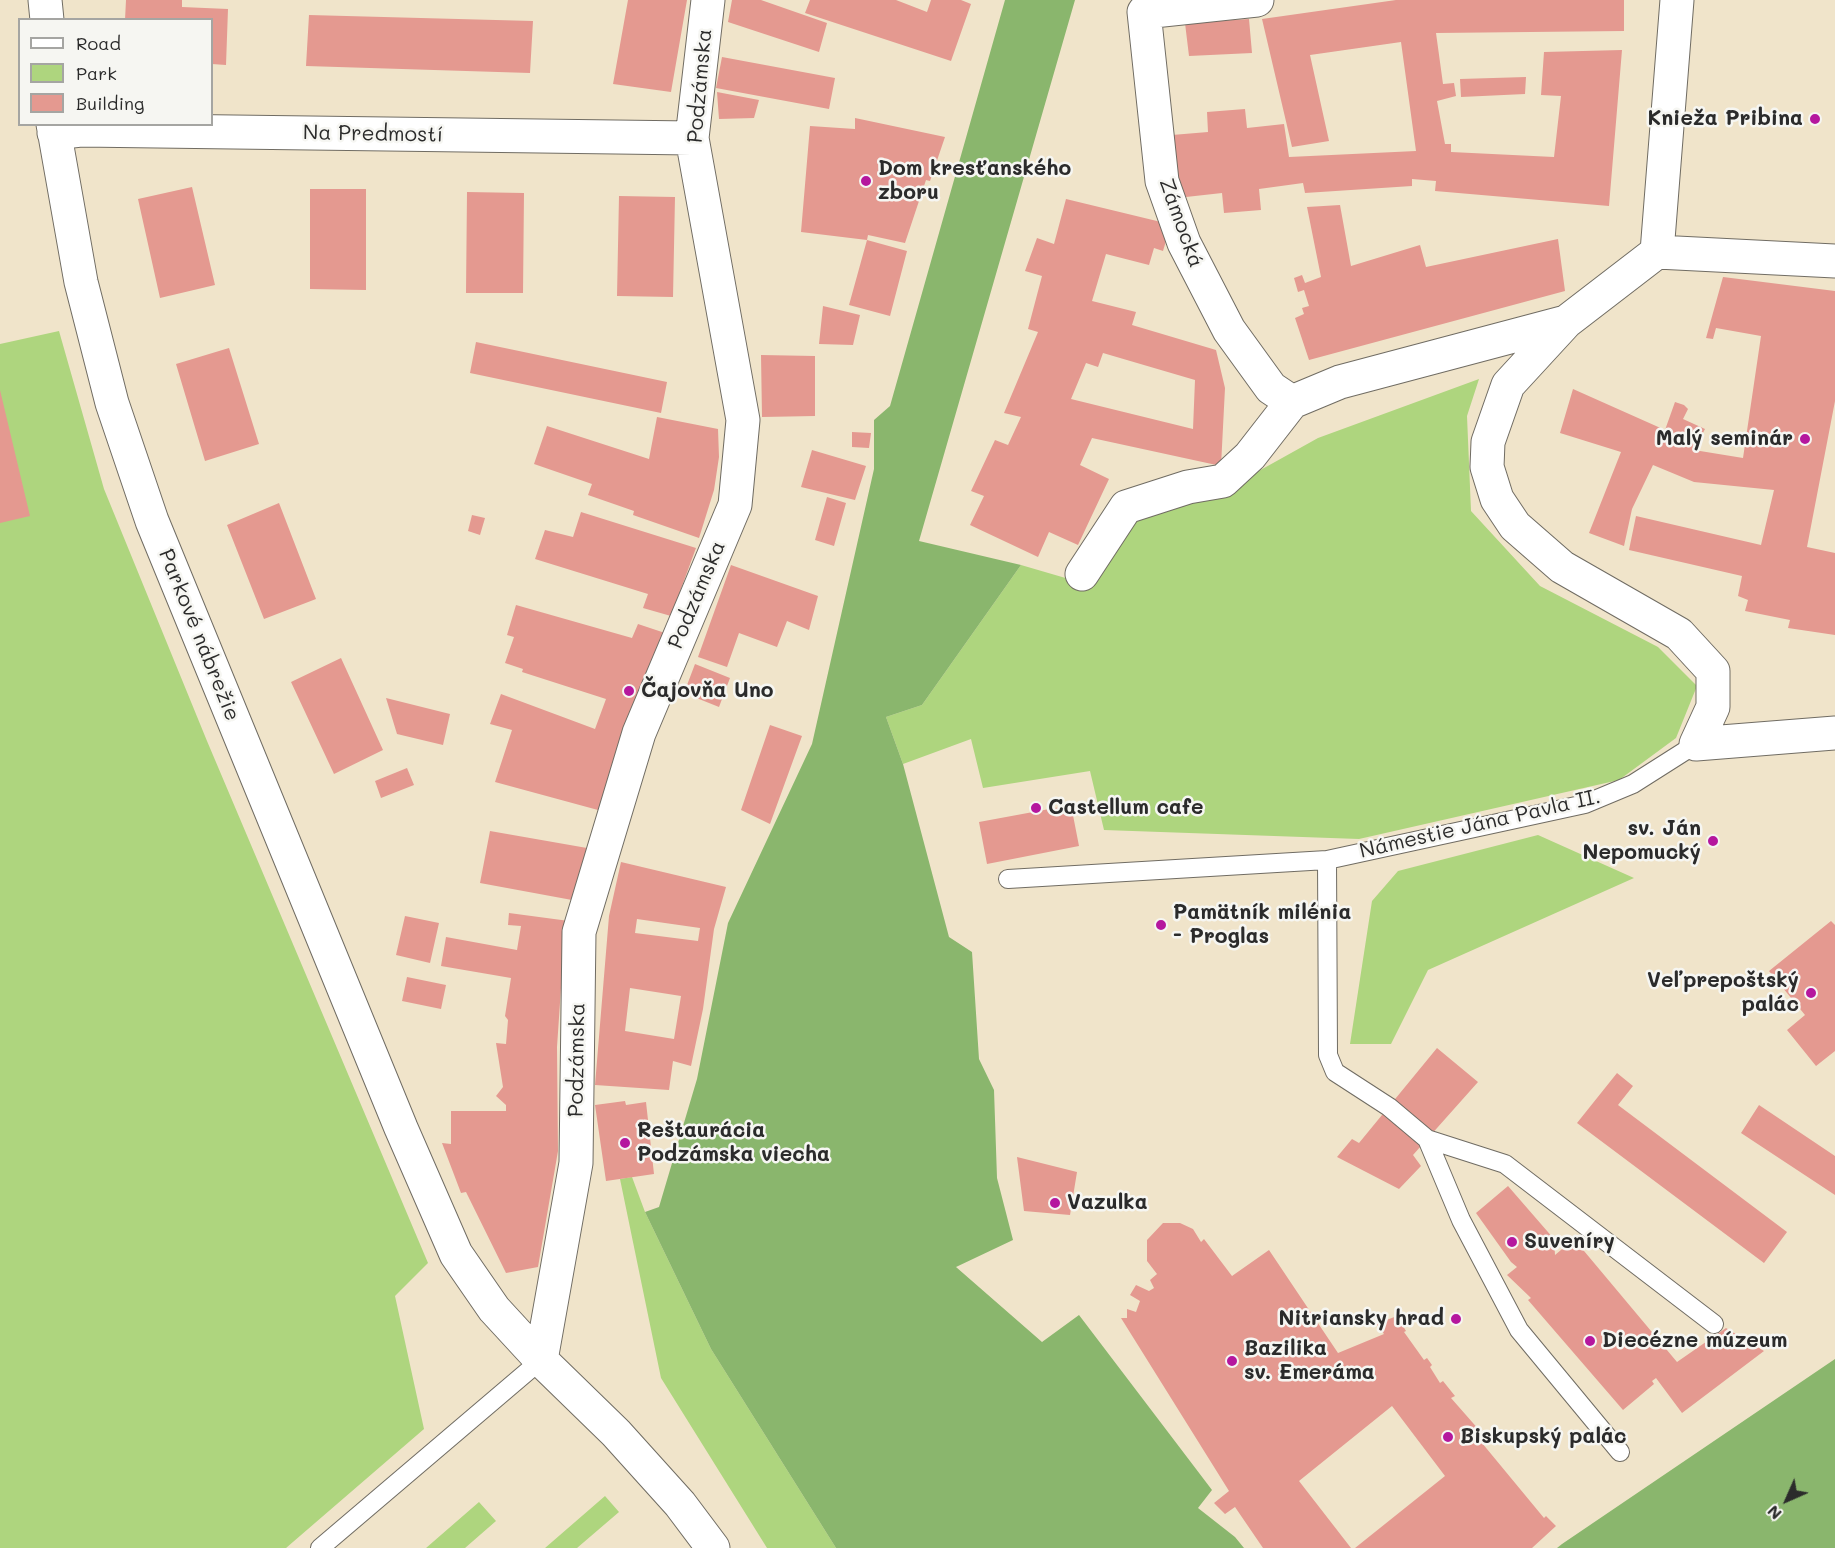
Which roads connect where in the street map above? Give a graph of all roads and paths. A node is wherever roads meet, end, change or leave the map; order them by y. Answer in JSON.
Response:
{"nodes":[{"id":1,"x":45,"y":0,"type":"edge"},
{"id":2,"x":708,"y":0,"type":"edge"},
{"id":3,"x":1257,"y":0,"type":"edge"},
{"id":4,"x":1677,"y":0,"type":"edge"},
{"id":5,"x":1138,"y":6,"type":"edge"},
{"id":6,"x":47,"y":18,"type":"edge"},
{"id":7,"x":54,"y":129,"type":"edge"},
{"id":8,"x":692,"y":138,"type":"junction"},
{"id":9,"x":1657,"y":252,"type":"junction"},
{"id":10,"x":1835,"y":261,"type":"edge"},
{"id":11,"x":1566,"y":322,"type":"junction"},
{"id":12,"x":1292,"y":402,"type":"junction"},
{"id":13,"x":1082,"y":574,"type":"dead end"},
{"id":14,"x":1835,"y":733,"type":"edge"},
{"id":15,"x":1696,"y":744,"type":"junction"},
{"id":16,"x":1327,"y":860,"type":"junction"},
{"id":17,"x":1008,"y":879,"type":"dead end"},
{"id":18,"x":1427,"y":1139,"type":"junction"},
{"id":19,"x":1714,"y":1324,"type":"dead end"},
{"id":20,"x":541,"y":1360,"type":"junction"},
{"id":21,"x":1620,"y":1452,"type":"dead end"},
{"id":22,"x":320,"y":1548,"type":"edge"},
{"id":23,"x":714,"y":1548,"type":"edge"}],
"edges":[{"from":1,"to":6,"type":"street"},
{"from":2,"to":8,"type":"street","name":"Podzámska"},
{"from":3,"to":5,"type":"street"},
{"from":4,"to":9,"type":"street"},
{"from":5,"to":12,"type":"street","name":"Zámocká"},
{"from":7,"to":8,"type":"street","name":"Na Predmostí"},
{"from":7,"to":20,"type":"street","name":"Parkové nábrežie"},
{"from":8,"to":20,"type":"street","name":"Podzámska"},
{"from":9,"to":10,"type":"street"},
{"from":9,"to":11,"type":"street"},
{"from":11,"to":12,"type":"street"},
{"from":11,"to":15,"type":"street"},
{"from":12,"to":13,"type":"street"},
{"from":14,"to":15,"type":"street"},
{"from":15,"to":16,"type":"lane","name":"Námestie Jána Pavla II."},
{"from":16,"to":17,"type":"lane","name":"Námestie Jána Pavla II."},
{"from":16,"to":18,"type":"lane"},
{"from":18,"to":19,"type":"lane"},
{"from":18,"to":21,"type":"lane"},
{"from":20,"to":22,"type":"lane"},
{"from":20,"to":23,"type":"street"}]}
